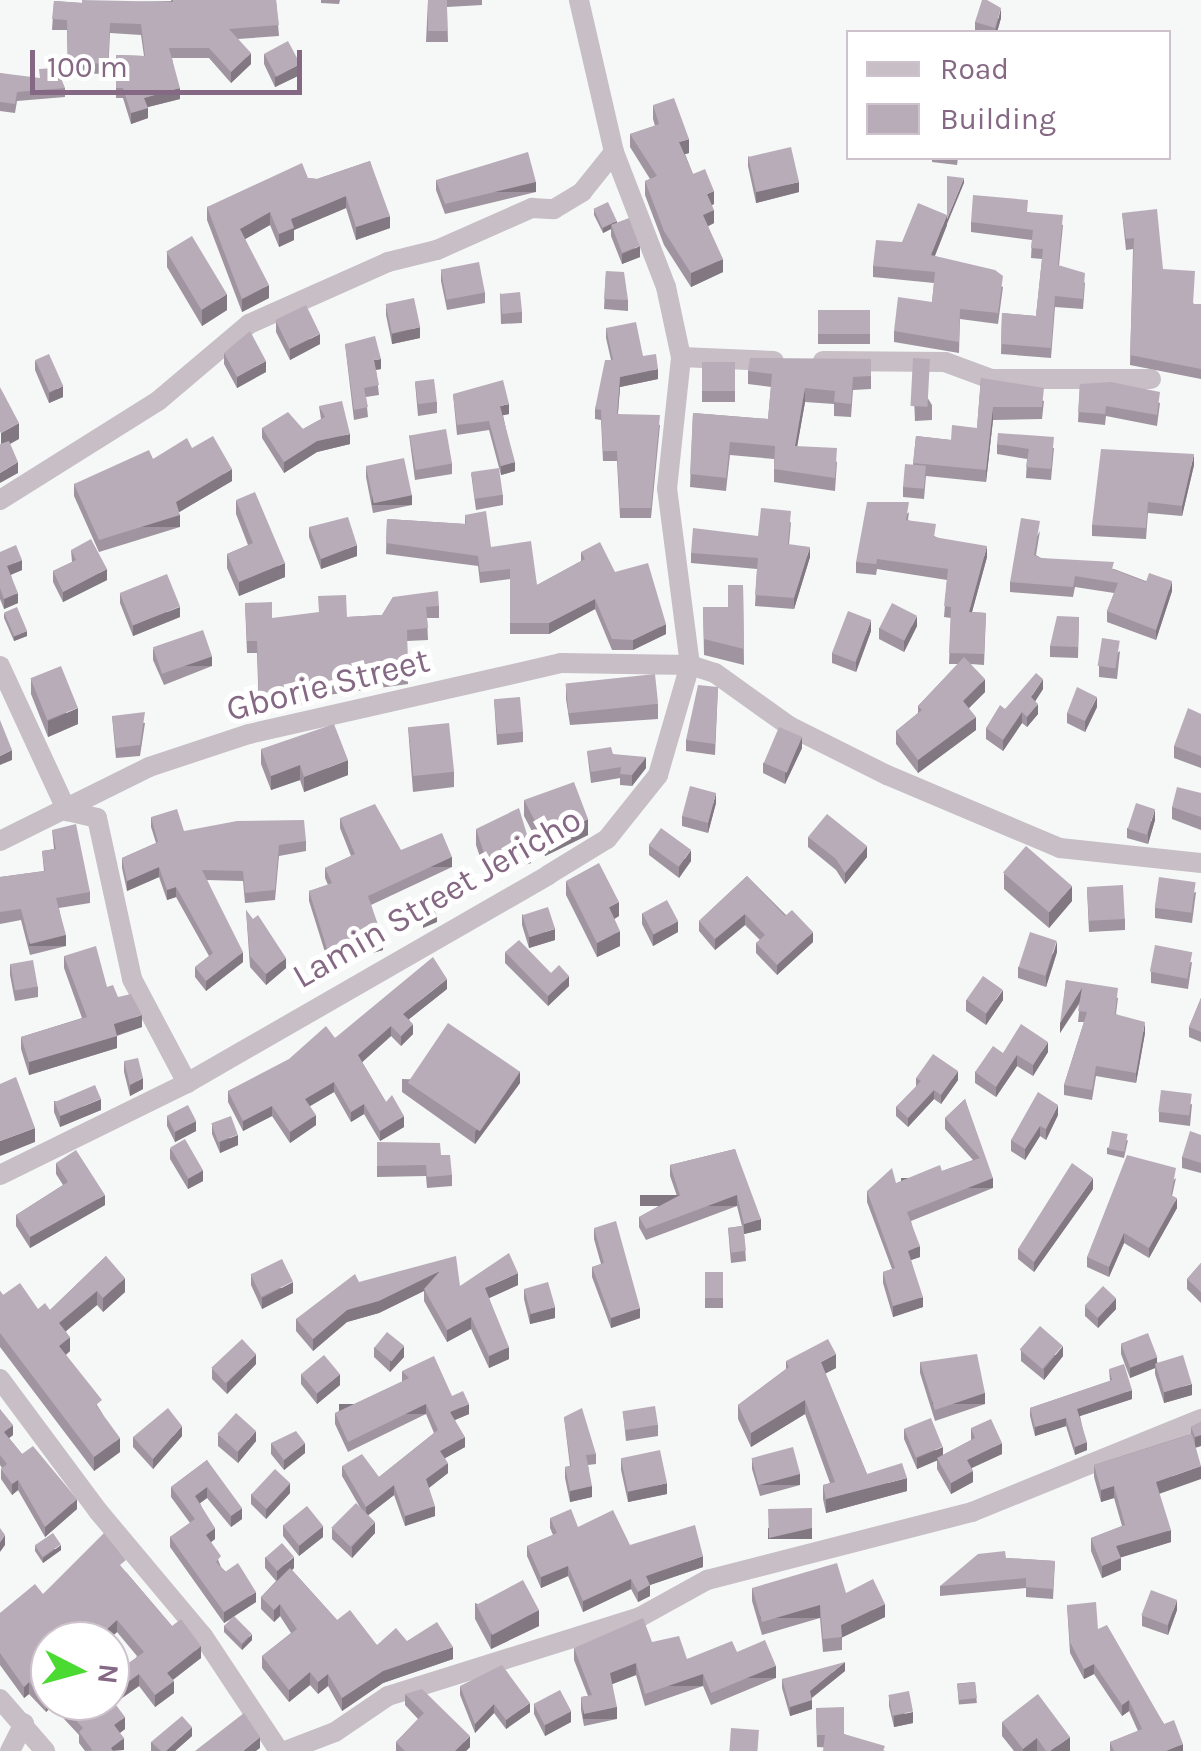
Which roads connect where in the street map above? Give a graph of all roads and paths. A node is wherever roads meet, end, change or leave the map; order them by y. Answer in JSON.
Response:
{"nodes":[{"id":1,"x":580,"y":0,"type":"edge"},
{"id":2,"x":614,"y":152,"type":"junction"},
{"id":3,"x":681,"y":357,"type":"junction"},
{"id":4,"x":1151,"y":379,"type":"dead end"},
{"id":5,"x":0,"y":500,"type":"edge"},
{"id":6,"x":690,"y":665,"type":"junction"},
{"id":7,"x":0,"y":666,"type":"edge"},
{"id":8,"x":68,"y":811,"type":"junction"},
{"id":9,"x":0,"y":841,"type":"edge"},
{"id":10,"x":1201,"y":864,"type":"edge"},
{"id":11,"x":188,"y":1083,"type":"junction"},
{"id":12,"x":0,"y":1176,"type":"edge"},
{"id":13,"x":0,"y":1379,"type":"edge"},
{"id":14,"x":1201,"y":1419,"type":"edge"},
{"id":15,"x":0,"y":1699,"type":"edge"},
{"id":16,"x":24,"y":1723,"type":"junction"},
{"id":17,"x":10,"y":1751,"type":"edge"},
{"id":18,"x":45,"y":1751,"type":"edge"},
{"id":19,"x":282,"y":1751,"type":"edge"}],
"edges":[{"from":1,"to":2,"type":"street","name":"Lamin Street Jericho"},
{"from":2,"to":3,"type":"street","name":"Lamin Street Jericho"},
{"from":2,"to":5,"type":"street"},
{"from":3,"to":4,"type":"street"},
{"from":3,"to":6,"type":"street","name":"Lamin Street Jericho"},
{"from":6,"to":8,"type":"street","name":"Gborie Street"},
{"from":6,"to":10,"type":"street"},
{"from":6,"to":11,"type":"street","name":"Lamin Street Jericho"},
{"from":7,"to":8,"type":"street"},
{"from":8,"to":9,"type":"street","name":"Gborie Street"},
{"from":8,"to":11,"type":"street"},
{"from":11,"to":12,"type":"street","name":"Lamin Street Jericho"},
{"from":13,"to":19,"type":"street"},
{"from":14,"to":19,"type":"street"},
{"from":15,"to":16,"type":"street"},
{"from":16,"to":17,"type":"street"},
{"from":16,"to":18,"type":"street"}]}
